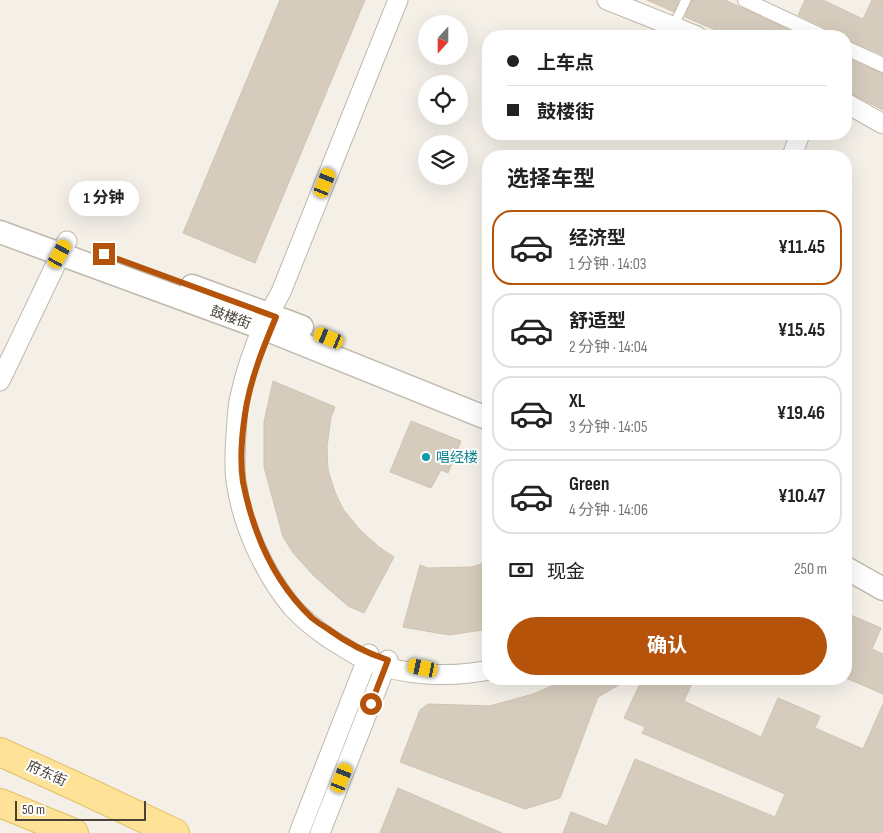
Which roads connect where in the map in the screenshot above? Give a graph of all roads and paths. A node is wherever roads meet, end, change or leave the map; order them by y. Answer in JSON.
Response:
{"nodes":[{"id":1,"x":398,"y":0,"type":"edge"},
{"id":2,"x":607,"y":0,"type":"edge"},
{"id":3,"x":686,"y":0,"type":"edge"},
{"id":4,"x":745,"y":0,"type":"edge"},
{"id":5,"x":673,"y":27,"type":"junction"},
{"id":6,"x":681,"y":30,"type":"edge"},
{"id":7,"x":809,"y":30,"type":"edge"},
{"id":8,"x":852,"y":51,"type":"edge"},
{"id":9,"x":883,"y":65,"type":"edge"},
{"id":10,"x":852,"y":106,"type":"edge"},
{"id":11,"x":883,"y":124,"type":"edge"},
{"id":12,"x":0,"y":216,"type":"edge"},
{"id":13,"x":0,"y":232,"type":"edge"},
{"id":14,"x":64,"y":248,"type":"junction"},
{"id":15,"x":269,"y":322,"type":"junction"},
{"id":16,"x":0,"y":381,"type":"edge"},
{"id":17,"x":482,"y":399,"type":"edge"},
{"id":18,"x":482,"y":416,"type":"edge"},
{"id":19,"x":852,"y":571,"type":"edge"},
{"id":20,"x":852,"y":584,"type":"edge"},
{"id":21,"x":883,"y":589,"type":"edge"},
{"id":22,"x":883,"y":601,"type":"edge"},
{"id":23,"x":368,"y":657,"type":"junction"},
{"id":24,"x":387,"y":664,"type":"junction"},
{"id":25,"x":482,"y":667,"type":"edge"},
{"id":26,"x":482,"y":672,"type":"edge"},
{"id":27,"x":0,"y":752,"type":"edge"},
{"id":28,"x":0,"y":803,"type":"edge"},
{"id":29,"x":74,"y":833,"type":"edge"},
{"id":30,"x":175,"y":833,"type":"edge"},
{"id":31,"x":299,"y":833,"type":"edge"},
{"id":32,"x":320,"y":833,"type":"edge"}],
"edges":[{"from":1,"to":15,"type":"street"},
{"from":2,"to":5,"type":"street"},
{"from":3,"to":5,"type":"lane"},
{"from":4,"to":7,"type":"street"},
{"from":5,"to":6,"type":"street"},
{"from":8,"to":9,"type":"street"},
{"from":10,"to":11,"type":"street"},
{"from":12,"to":14,"type":"street","name":"鼓楼街"},
{"from":13,"to":14,"type":"street","name":"鼓楼街"},
{"from":14,"to":15,"type":"street","name":"鼓楼街"},
{"from":14,"to":16,"type":"street"},
{"from":15,"to":17,"type":"street","name":"鼓楼街"},
{"from":15,"to":18,"type":"street","name":"鼓楼街"},
{"from":15,"to":23,"type":"street"},
{"from":19,"to":21,"type":"street"},
{"from":20,"to":22,"type":"street"},
{"from":23,"to":24,"type":"street"},
{"from":23,"to":31,"type":"street"},
{"from":24,"to":25,"type":"street"},
{"from":24,"to":26,"type":"street"},
{"from":24,"to":32,"type":"street"},
{"from":27,"to":30,"type":"main road","name":"府东街"},
{"from":28,"to":29,"type":"main road"}]}
